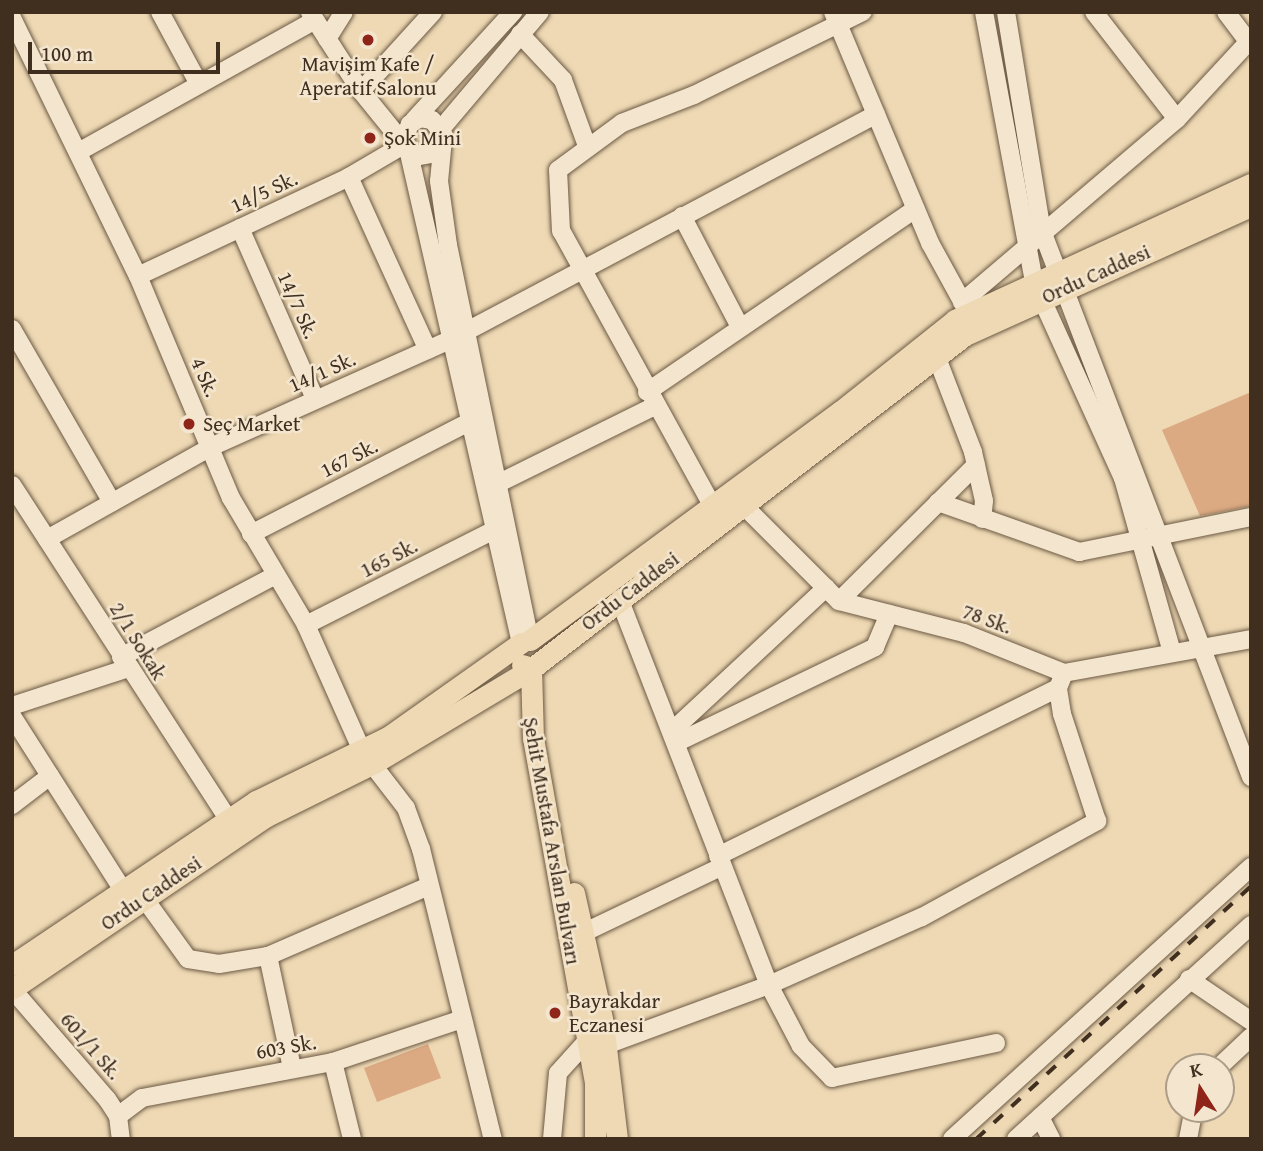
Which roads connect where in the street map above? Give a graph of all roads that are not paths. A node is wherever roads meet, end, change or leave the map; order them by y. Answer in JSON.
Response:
{"nodes":[{"id":1,"x":160,"y":12,"type":"edge"},
{"id":2,"x":344,"y":12,"type":"edge"},
{"id":3,"x":433,"y":12,"type":"edge"},
{"id":4,"x":513,"y":12,"type":"edge"},
{"id":5,"x":540,"y":12,"type":"edge"},
{"id":6,"x":863,"y":12,"type":"edge"},
{"id":7,"x":984,"y":12,"type":"edge"},
{"id":8,"x":1006,"y":12,"type":"edge"},
{"id":9,"x":1094,"y":12,"type":"edge"},
{"id":10,"x":1226,"y":12,"type":"edge"},
{"id":11,"x":312,"y":16,"type":"edge"},
{"id":12,"x":12,"y":18,"type":"edge"},
{"id":13,"x":836,"y":19,"type":"edge"},
{"id":14,"x":520,"y":34,"type":"junction"},
{"id":15,"x":327,"y":39,"type":"junction"},
{"id":16,"x":1249,"y":40,"type":"edge"},
{"id":17,"x":199,"y":85,"type":"junction"},
{"id":18,"x":361,"y":91,"type":"junction"},
{"id":19,"x":876,"y":114,"type":"junction"},
{"id":20,"x":1177,"y":119,"type":"junction"},
{"id":21,"x":414,"y":120,"type":"junction"},
{"id":22,"x":442,"y":134,"type":"junction"},
{"id":23,"x":406,"y":144,"type":"junction"},
{"id":24,"x":587,"y":146,"type":"junction"},
{"id":25,"x":80,"y":151,"type":"junction"},
{"id":26,"x":349,"y":177,"type":"junction"},
{"id":27,"x":1251,"y":184,"type":"edge"},
{"id":28,"x":1251,"y":206,"type":"edge"},
{"id":29,"x":915,"y":209,"type":"junction"},
{"id":30,"x":682,"y":216,"type":"junction"},
{"id":31,"x":240,"y":228,"type":"junction"},
{"id":32,"x":1042,"y":231,"type":"junction"},
{"id":33,"x":1024,"y":248,"type":"junction"},
{"id":34,"x":581,"y":270,"type":"junction"},
{"id":35,"x":138,"y":276,"type":"junction"},
{"id":36,"x":1062,"y":279,"type":"junction"},
{"id":37,"x":1038,"y":290,"type":"junction"},
{"id":38,"x":965,"y":308,"type":"junction"},
{"id":39,"x":740,"y":327,"type":"junction"},
{"id":40,"x":12,"y":328,"type":"edge"},
{"id":41,"x":469,"y":329,"type":"junction"},
{"id":42,"x":450,"y":340,"type":"junction"},
{"id":43,"x":428,"y":350,"type":"junction"},
{"id":44,"x":937,"y":358,"type":"junction"},
{"id":45,"x":651,"y":399,"type":"junction"},
{"id":46,"x":315,"y":400,"type":"junction"},
{"id":47,"x":467,"y":423,"type":"junction"},
{"id":48,"x":213,"y":446,"type":"junction"},
{"id":49,"x":976,"y":465,"type":"junction"},
{"id":50,"x":499,"y":483,"type":"junction"},
{"id":51,"x":12,"y":485,"type":"edge"},
{"id":52,"x":737,"y":499,"type":"junction"},
{"id":53,"x":112,"y":502,"type":"junction"},
{"id":54,"x":938,"y":502,"type":"junction"},
{"id":55,"x":716,"y":514,"type":"junction"},
{"id":56,"x":1251,"y":517,"type":"edge"},
{"id":57,"x":982,"y":519,"type":"junction"},
{"id":58,"x":492,"y":531,"type":"junction"},
{"id":59,"x":251,"y":534,"type":"junction"},
{"id":60,"x":1159,"y":538,"type":"junction"},
{"id":61,"x":47,"y":539,"type":"junction"},
{"id":62,"x":1139,"y":542,"type":"junction"},
{"id":63,"x":276,"y":575,"type":"junction"},
{"id":64,"x":826,"y":588,"type":"junction"},
{"id":65,"x":619,"y":599,"type":"junction"},
{"id":66,"x":839,"y":601,"type":"junction"},
{"id":67,"x":889,"y":614,"type":"junction"},
{"id":68,"x":306,"y":625,"type":"junction"},
{"id":69,"x":1251,"y":639,"type":"edge"},
{"id":70,"x":1198,"y":650,"type":"junction"},
{"id":71,"x":1172,"y":652,"type":"junction"},
{"id":72,"x":533,"y":654,"type":"junction"},
{"id":73,"x":124,"y":663,"type":"junction"},
{"id":74,"x":1061,"y":681,"type":"junction"},
{"id":75,"x":12,"y":706,"type":"edge"},
{"id":76,"x":12,"y":716,"type":"edge"},
{"id":77,"x":675,"y":736,"type":"junction"},
{"id":78,"x":368,"y":757,"type":"junction"},
{"id":79,"x":50,"y":776,"type":"junction"},
{"id":80,"x":1251,"y":777,"type":"edge"},
{"id":81,"x":12,"y":805,"type":"edge"},
{"id":82,"x":233,"y":826,"type":"junction"},
{"id":83,"x":719,"y":862,"type":"junction"},
{"id":84,"x":1251,"y":867,"type":"edge"},
{"id":85,"x":429,"y":886,"type":"junction"},
{"id":86,"x":133,"y":894,"type":"junction"},
{"id":87,"x":1251,"y":925,"type":"edge"},
{"id":88,"x":583,"y":933,"type":"junction"},
{"id":89,"x":268,"y":956,"type":"junction"},
{"id":90,"x":12,"y":965,"type":"edge"},
{"id":91,"x":1189,"y":979,"type":"junction"},
{"id":92,"x":769,"y":985,"type":"junction"},
{"id":93,"x":12,"y":989,"type":"edge"},
{"id":94,"x":462,"y":1019,"type":"junction"},
{"id":95,"x":1251,"y":1021,"type":"edge"},
{"id":96,"x":1251,"y":1037,"type":"edge"},
{"id":97,"x":597,"y":1043,"type":"junction"},
{"id":98,"x":996,"y":1043,"type":"dead end"},
{"id":99,"x":1234,"y":1053,"type":"edge"},
{"id":100,"x":333,"y":1062,"type":"junction"},
{"id":101,"x":292,"y":1068,"type":"junction"},
{"id":102,"x":118,"y":1116,"type":"junction"},
{"id":103,"x":1041,"y":1117,"type":"junction"},
{"id":104,"x":121,"y":1139,"type":"edge"},
{"id":105,"x":352,"y":1139,"type":"edge"},
{"id":106,"x":493,"y":1139,"type":"edge"},
{"id":107,"x":552,"y":1139,"type":"edge"},
{"id":108,"x":595,"y":1139,"type":"edge"},
{"id":109,"x":617,"y":1139,"type":"edge"},
{"id":110,"x":952,"y":1139,"type":"edge"},
{"id":111,"x":1016,"y":1139,"type":"edge"},
{"id":112,"x":1051,"y":1139,"type":"edge"}],
"edges":[{"from":1,"to":17,"type":"street"},
{"from":2,"to":15,"type":"street"},
{"from":3,"to":18,"type":"street"},
{"from":4,"to":21,"type":"street"},
{"from":5,"to":14,"type":"street"},
{"from":6,"to":13,"type":"street"},
{"from":7,"to":33,"type":"street"},
{"from":8,"to":32,"type":"street"},
{"from":9,"to":20,"type":"street"},
{"from":10,"to":16,"type":"street"},
{"from":11,"to":15,"type":"street"},
{"from":11,"to":17,"type":"street"},
{"from":12,"to":25,"type":"street","name":"4 Sk."},
{"from":13,"to":19,"type":"street"},
{"from":13,"to":24,"type":"street"},
{"from":14,"to":22,"type":"street"},
{"from":14,"to":24,"type":"street"},
{"from":15,"to":18,"type":"street"},
{"from":16,"to":20,"type":"street"},
{"from":17,"to":25,"type":"street"},
{"from":18,"to":23,"type":"street"},
{"from":19,"to":29,"type":"street"},
{"from":19,"to":30,"type":"street","name":"14/1 Sk."},
{"from":20,"to":32,"type":"street"},
{"from":21,"to":22,"type":"street"},
{"from":21,"to":23,"type":"street"},
{"from":22,"to":23,"type":"street"},
{"from":22,"to":41,"type":"street"},
{"from":23,"to":26,"type":"street","name":"14/5 Sk."},
{"from":23,"to":42,"type":"street"},
{"from":24,"to":34,"type":"street"},
{"from":25,"to":35,"type":"street","name":"4 Sk."},
{"from":26,"to":31,"type":"street","name":"14/5 Sk."},
{"from":26,"to":43,"type":"street"},
{"from":27,"to":36,"type":"main road","name":"Ordu Caddesi"},
{"from":28,"to":36,"type":"main road","name":"Ordu Caddesi"},
{"from":29,"to":38,"type":"street"},
{"from":29,"to":39,"type":"street"},
{"from":30,"to":34,"type":"street","name":"14/1 Sk."},
{"from":30,"to":39,"type":"street"},
{"from":31,"to":35,"type":"street","name":"14/5 Sk."},
{"from":31,"to":46,"type":"street","name":"14/7 Sk."},
{"from":32,"to":33,"type":"street"},
{"from":32,"to":36,"type":"street"},
{"from":33,"to":37,"type":"street"},
{"from":33,"to":38,"type":"street"},
{"from":34,"to":41,"type":"street","name":"14/1 Sk."},
{"from":34,"to":45,"type":"street"},
{"from":35,"to":48,"type":"street","name":"4 Sk."},
{"from":36,"to":37,"type":"main road","name":"Ordu Caddesi"},
{"from":36,"to":60,"type":"street"},
{"from":37,"to":38,"type":"main road","name":"Ordu Caddesi"},
{"from":37,"to":44,"type":"main road","name":"Ordu Caddesi"},
{"from":37,"to":62,"type":"street"},
{"from":38,"to":52,"type":"main road","name":"Ordu Caddesi"},
{"from":39,"to":45,"type":"street"},
{"from":40,"to":53,"type":"street"},
{"from":41,"to":42,"type":"street","name":"14/1 Sk."},
{"from":41,"to":50,"type":"street"},
{"from":42,"to":43,"type":"street","name":"14/1 Sk."},
{"from":42,"to":47,"type":"street"},
{"from":43,"to":46,"type":"street","name":"14/1 Sk."},
{"from":44,"to":49,"type":"street"},
{"from":44,"to":52,"type":"main road","name":"Ordu Caddesi"},
{"from":45,"to":50,"type":"street"},
{"from":45,"to":55,"type":"street"},
{"from":46,"to":48,"type":"street","name":"14/1 Sk."},
{"from":47,"to":58,"type":"street"},
{"from":47,"to":59,"type":"street","name":"167 Sk."},
{"from":48,"to":53,"type":"street","name":"14/1 Sk."},
{"from":48,"to":59,"type":"street","name":"4 Sk."},
{"from":49,"to":54,"type":"street"},
{"from":49,"to":57,"type":"street"},
{"from":50,"to":72,"type":"street"},
{"from":51,"to":61,"type":"street","name":"2/1 Sokak"},
{"from":52,"to":55,"type":"main road","name":"Ordu Caddesi"},
{"from":52,"to":64,"type":"street"},
{"from":53,"to":61,"type":"street","name":"14/1 Sk."},
{"from":54,"to":57,"type":"street"},
{"from":54,"to":66,"type":"street"},
{"from":55,"to":65,"type":"main road","name":"Ordu Caddesi"},
{"from":55,"to":72,"type":"main road","name":"Ordu Caddesi"},
{"from":56,"to":60,"type":"street"},
{"from":57,"to":62,"type":"street"},
{"from":58,"to":68,"type":"street","name":"165 Sk."},
{"from":58,"to":72,"type":"street"},
{"from":59,"to":63,"type":"street","name":"4 Sk."},
{"from":60,"to":62,"type":"street"},
{"from":60,"to":70,"type":"street"},
{"from":61,"to":73,"type":"street","name":"2/1 Sokak"},
{"from":62,"to":71,"type":"street"},
{"from":63,"to":68,"type":"street","name":"4 Sk."},
{"from":63,"to":73,"type":"street"},
{"from":64,"to":66,"type":"street"},
{"from":64,"to":77,"type":"street"},
{"from":65,"to":72,"type":"main road","name":"Ordu Caddesi"},
{"from":65,"to":77,"type":"street"},
{"from":66,"to":67,"type":"street","name":"78 Sk."},
{"from":67,"to":74,"type":"street","name":"78 Sk."},
{"from":67,"to":77,"type":"street"},
{"from":68,"to":78,"type":"street","name":"4 Sk."},
{"from":69,"to":70,"type":"street"},
{"from":70,"to":71,"type":"street"},
{"from":70,"to":80,"type":"street"},
{"from":71,"to":74,"type":"street"},
{"from":72,"to":78,"type":"main road","name":"Ordu Caddesi"},
{"from":72,"to":88,"type":"main road","name":"Şehit Mustafa Arslan Bulvarı"},
{"from":72,"to":97,"type":"main road","name":"Şehit Mustafa Arslan Bulvarı"},
{"from":73,"to":75,"type":"street"},
{"from":73,"to":82,"type":"street","name":"2/1 Sokak"},
{"from":74,"to":83,"type":"street"},
{"from":74,"to":92,"type":"street"},
{"from":76,"to":79,"type":"street"},
{"from":77,"to":83,"type":"street"},
{"from":78,"to":82,"type":"main road","name":"Ordu Caddesi"},
{"from":78,"to":85,"type":"street","name":"4 Sk."},
{"from":79,"to":81,"type":"street"},
{"from":79,"to":86,"type":"street"},
{"from":82,"to":86,"type":"main road","name":"Ordu Caddesi"},
{"from":83,"to":88,"type":"street"},
{"from":83,"to":92,"type":"street"},
{"from":84,"to":110,"type":"street"},
{"from":85,"to":89,"type":"street"},
{"from":85,"to":94,"type":"street","name":"4 Sk."},
{"from":86,"to":89,"type":"street"},
{"from":86,"to":90,"type":"main road","name":"Ordu Caddesi"},
{"from":86,"to":93,"type":"main road","name":"Ordu Caddesi"},
{"from":87,"to":91,"type":"street"},
{"from":88,"to":97,"type":"main road","name":"Şehit Mustafa Arslan Bulvarı"},
{"from":89,"to":101,"type":"street"},
{"from":91,"to":95,"type":"street"},
{"from":91,"to":103,"type":"street"},
{"from":92,"to":97,"type":"street"},
{"from":92,"to":98,"type":"street"},
{"from":93,"to":102,"type":"street","name":"601/1 Sk."},
{"from":94,"to":100,"type":"street","name":"603 Sk."},
{"from":94,"to":106,"type":"street","name":"4 Sk."},
{"from":96,"to":99,"type":"street"},
{"from":97,"to":107,"type":"street"},
{"from":97,"to":108,"type":"main road","name":"Şehit Mustafa Arslan Bulvarı"},
{"from":97,"to":109,"type":"main road","name":"Şehit Mustafa Arslan Bulvarı"},
{"from":100,"to":101,"type":"street","name":"603 Sk."},
{"from":100,"to":105,"type":"street"},
{"from":101,"to":102,"type":"street","name":"603 Sk."},
{"from":102,"to":104,"type":"street"},
{"from":103,"to":111,"type":"street"},
{"from":103,"to":112,"type":"street"}]}
